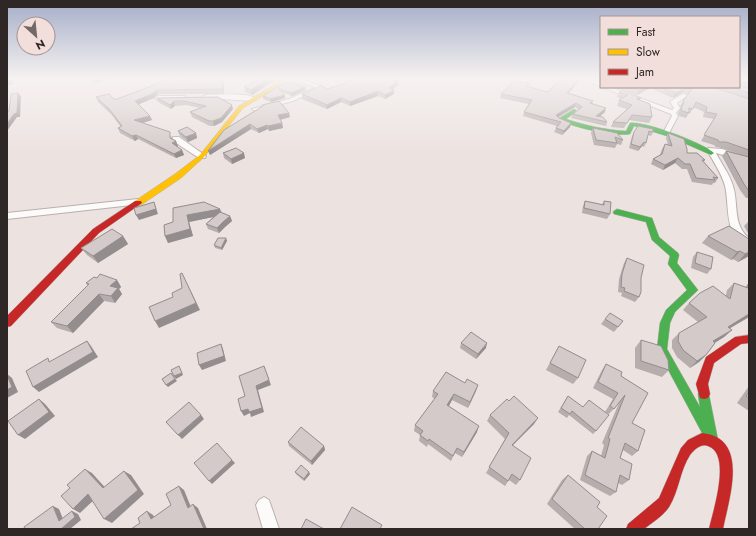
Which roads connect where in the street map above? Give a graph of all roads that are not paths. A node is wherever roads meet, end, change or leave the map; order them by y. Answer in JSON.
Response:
{"nodes":[{"id":1,"x":246,"y":104,"type":"edge"},
{"id":2,"x":277,"y":104,"type":"edge"},
{"id":3,"x":649,"y":104,"type":"edge"},
{"id":4,"x":675,"y":104,"type":"edge"},
{"id":5,"x":255,"y":110,"type":"edge"},
{"id":6,"x":574,"y":111,"type":"edge"},
{"id":7,"x":673,"y":113,"type":"junction"},
{"id":8,"x":666,"y":133,"type":"junction"},
{"id":9,"x":176,"y":139,"type":"edge"},
{"id":10,"x":711,"y":153,"type":"junction"},
{"id":11,"x":202,"y":156,"type":"junction"},
{"id":12,"x":749,"y":160,"type":"edge"},
{"id":13,"x":138,"y":202,"type":"junction"},
{"id":14,"x":617,"y":212,"type":"dead end"},
{"id":15,"x":7,"y":216,"type":"edge"},
{"id":16,"x":749,"y":242,"type":"edge"},
{"id":17,"x":7,"y":323,"type":"edge"},
{"id":18,"x":749,"y":339,"type":"edge"},
{"id":19,"x":712,"y":440,"type":"junction"},
{"id":20,"x":264,"y":505,"type":"dead end"},
{"id":21,"x":271,"y":529,"type":"edge"},
{"id":22,"x":633,"y":529,"type":"edge"},
{"id":23,"x":716,"y":529,"type":"edge"}],
"edges":[{"from":1,"to":11,"type":"main road"},
{"from":2,"to":5,"type":"street"},
{"from":3,"to":7,"type":"street"},
{"from":4,"to":7,"type":"street"},
{"from":6,"to":8,"type":"main road"},
{"from":7,"to":8,"type":"street"},
{"from":8,"to":10,"type":"main road"},
{"from":9,"to":11,"type":"street"},
{"from":10,"to":12,"type":"street"},
{"from":10,"to":16,"type":"street"},
{"from":11,"to":13,"type":"main road"},
{"from":13,"to":15,"type":"street"},
{"from":13,"to":17,"type":"main road"},
{"from":14,"to":19,"type":"main road"},
{"from":18,"to":19,"type":"main road"},
{"from":19,"to":22,"type":"main road"},
{"from":19,"to":23,"type":"main road"},
{"from":20,"to":21,"type":"street"}]}
